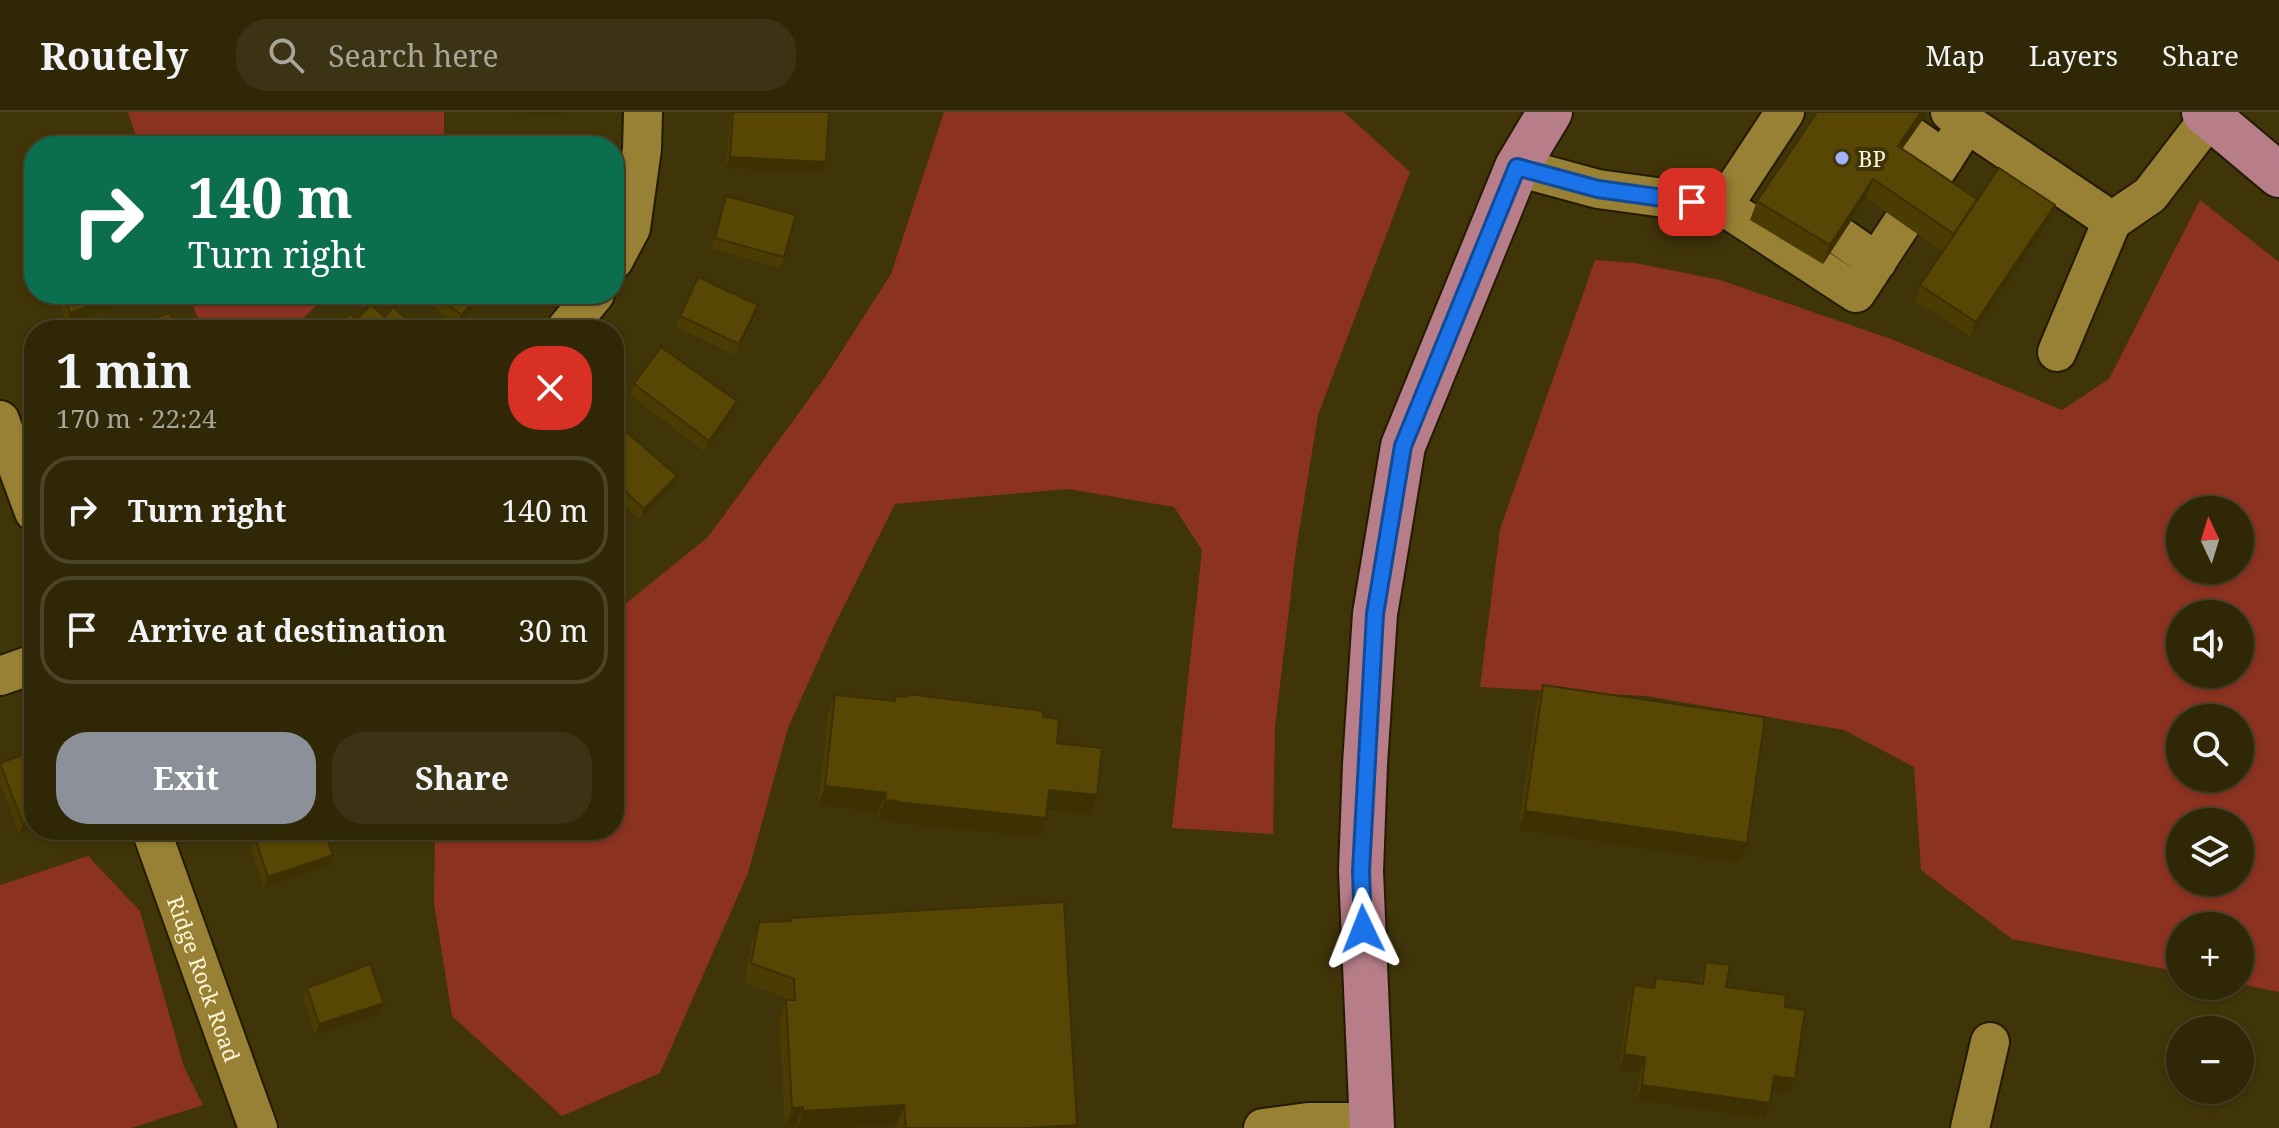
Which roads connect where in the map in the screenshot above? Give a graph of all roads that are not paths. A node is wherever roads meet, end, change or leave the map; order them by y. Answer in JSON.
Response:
{"nodes":[{"id":1,"x":643,"y":112,"type":"edge"},
{"id":2,"x":1550,"y":112,"type":"edge"},
{"id":3,"x":2207,"y":115,"type":"edge"},
{"id":4,"x":1959,"y":118,"type":"edge"},
{"id":5,"x":1790,"y":124,"type":"edge"},
{"id":6,"x":1911,"y":136,"type":"edge"},
{"id":7,"x":1517,"y":167,"type":"junction"},
{"id":8,"x":2279,"y":175,"type":"edge"},
{"id":9,"x":1723,"y":206,"type":"junction"},
{"id":10,"x":2112,"y":221,"type":"junction"},
{"id":11,"x":1902,"y":223,"type":"edge"},
{"id":12,"x":1841,"y":237,"type":"edge"},
{"id":13,"x":624,"y":241,"type":"edge"},
{"id":14,"x":1877,"y":262,"type":"junction"},
{"id":15,"x":587,"y":304,"type":"edge"},
{"id":16,"x":573,"y":320,"type":"edge"},
{"id":17,"x":2057,"y":352,"type":"dead end"},
{"id":18,"x":0,"y":420,"type":"edge"},
{"id":19,"x":24,"y":485,"type":"edge"},
{"id":20,"x":24,"y":668,"type":"edge"},
{"id":21,"x":0,"y":676,"type":"edge"},
{"id":22,"x":155,"y":840,"type":"edge"},
{"id":23,"x":1990,"y":1042,"type":"dead end"},
{"id":24,"x":1372,"y":1125,"type":"edge"},
{"id":25,"x":258,"y":1128,"type":"edge"},
{"id":26,"x":1263,"y":1128,"type":"edge"},
{"id":27,"x":1970,"y":1128,"type":"edge"}],
"edges":[{"from":1,"to":13,"type":"street"},
{"from":2,"to":7,"type":"main road"},
{"from":3,"to":8,"type":"main road"},
{"from":3,"to":10,"type":"street"},
{"from":4,"to":6,"type":"street"},
{"from":4,"to":10,"type":"street"},
{"from":5,"to":9,"type":"street"},
{"from":7,"to":9,"type":"street"},
{"from":7,"to":24,"type":"main road"},
{"from":9,"to":14,"type":"street"},
{"from":10,"to":17,"type":"street"},
{"from":11,"to":14,"type":"street"},
{"from":12,"to":14,"type":"street"},
{"from":15,"to":16,"type":"street"},
{"from":18,"to":19,"type":"street"},
{"from":20,"to":21,"type":"street"},
{"from":22,"to":25,"type":"street","name":"Ridge Rock Road"},
{"from":23,"to":27,"type":"street"},
{"from":24,"to":26,"type":"street"}]}
